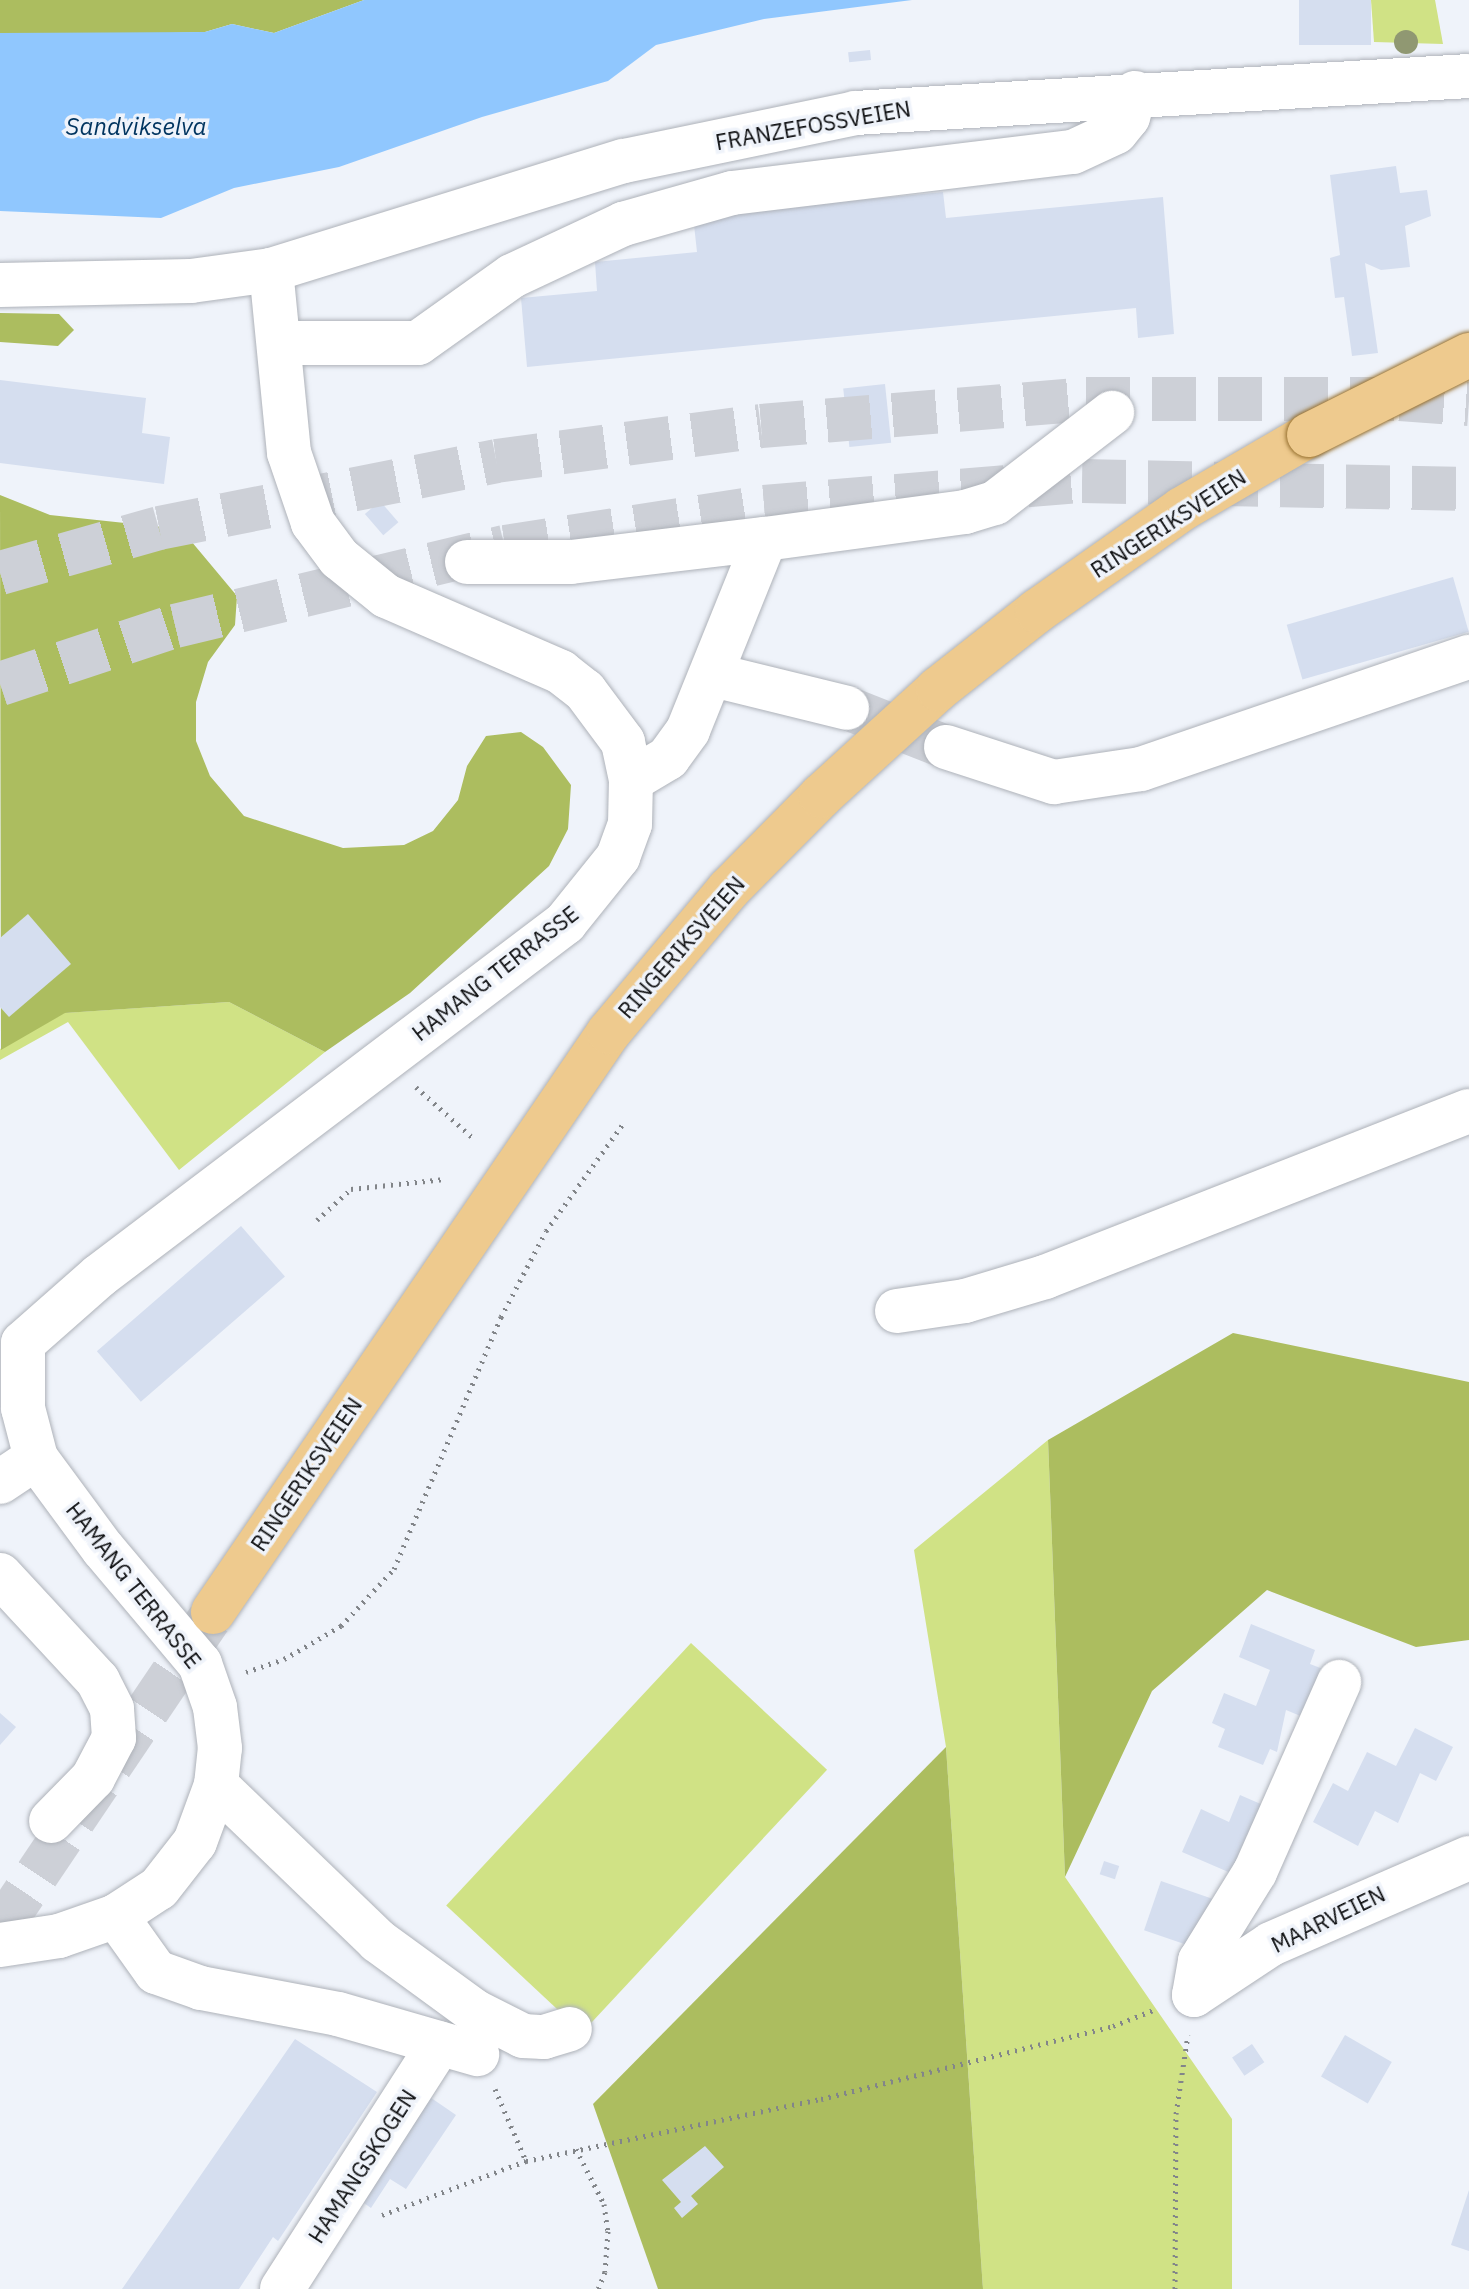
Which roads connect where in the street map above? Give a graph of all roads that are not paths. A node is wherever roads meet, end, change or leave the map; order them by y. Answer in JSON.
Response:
{"nodes":[{"id":1,"x":1469,"y":76,"type":"edge"},
{"id":2,"x":1135,"y":93,"type":"junction"},
{"id":3,"x":271,"y":270,"type":"junction"},
{"id":4,"x":0,"y":285,"type":"edge"},
{"id":5,"x":279,"y":343,"type":"junction"},
{"id":6,"x":1469,"y":355,"type":"edge"},
{"id":7,"x":1112,"y":413,"type":"dead end"},
{"id":8,"x":765,"y":539,"type":"junction"},
{"id":9,"x":467,"y":562,"type":"dead end"},
{"id":10,"x":1469,"y":657,"type":"edge"},
{"id":11,"x":713,"y":675,"type":"junction"},
{"id":12,"x":847,"y":708,"type":"tunnel mouth"},
{"id":13,"x":946,"y":747,"type":"tunnel mouth"},
{"id":14,"x":631,"y":780,"type":"junction"},
{"id":15,"x":1469,"y":1111,"type":"edge"},
{"id":16,"x":897,"y":1311,"type":"dead end"},
{"id":17,"x":12,"y":1336,"type":"edge"},
{"id":18,"x":36,"y":1458,"type":"junction"},
{"id":19,"x":0,"y":1482,"type":"edge"},
{"id":20,"x":0,"y":1575,"type":"edge"},
{"id":21,"x":213,"y":1612,"type":"tunnel mouth"},
{"id":22,"x":1339,"y":1682,"type":"dead end"},
{"id":23,"x":216,"y":1785,"type":"junction"},
{"id":24,"x":51,"y":1821,"type":"dead end"},
{"id":25,"x":1469,"y":1858,"type":"edge"},
{"id":26,"x":116,"y":1916,"type":"junction"},
{"id":27,"x":0,"y":1945,"type":"edge"},
{"id":28,"x":570,"y":2029,"type":"dead end"},
{"id":29,"x":282,"y":2289,"type":"edge"}],
"edges":[{"from":1,"to":2,"type":"street","name":"FRANZEFOSSVEIEN"},
{"from":2,"to":3,"type":"street","name":"FRANZEFOSSVEIEN"},
{"from":2,"to":5,"type":"street"},
{"from":3,"to":4,"type":"street","name":"FRANZEFOSSVEIEN"},
{"from":3,"to":5,"type":"street","name":"HAMANG TERRASSE"},
{"from":5,"to":14,"type":"street","name":"HAMANG TERRASSE"},
{"from":6,"to":21,"type":"main road","name":"RINGERIKSVEIEN","bridge":true},
{"from":7,"to":8,"type":"street"},
{"from":8,"to":9,"type":"street"},
{"from":8,"to":11,"type":"street"},
{"from":10,"to":13,"type":"street"},
{"from":11,"to":12,"type":"street"},
{"from":11,"to":14,"type":"street"},
{"from":14,"to":17,"type":"street","name":"HAMANG TERRASSE"},
{"from":15,"to":16,"type":"street"},
{"from":17,"to":18,"type":"street","name":"HAMANG TERRASSE"},
{"from":18,"to":19,"type":"street"},
{"from":18,"to":23,"type":"street","name":"HAMANG TERRASSE"},
{"from":20,"to":24,"type":"street"},
{"from":22,"to":25,"type":"street","name":"MAARVEIEN"},
{"from":23,"to":26,"type":"street","name":"HAMANG TERRASSE"},
{"from":23,"to":28,"type":"street"},
{"from":26,"to":27,"type":"street","name":"HAMANG TERRASSE"},
{"from":26,"to":29,"type":"street","name":"HAMANGSKOGEN"}]}
